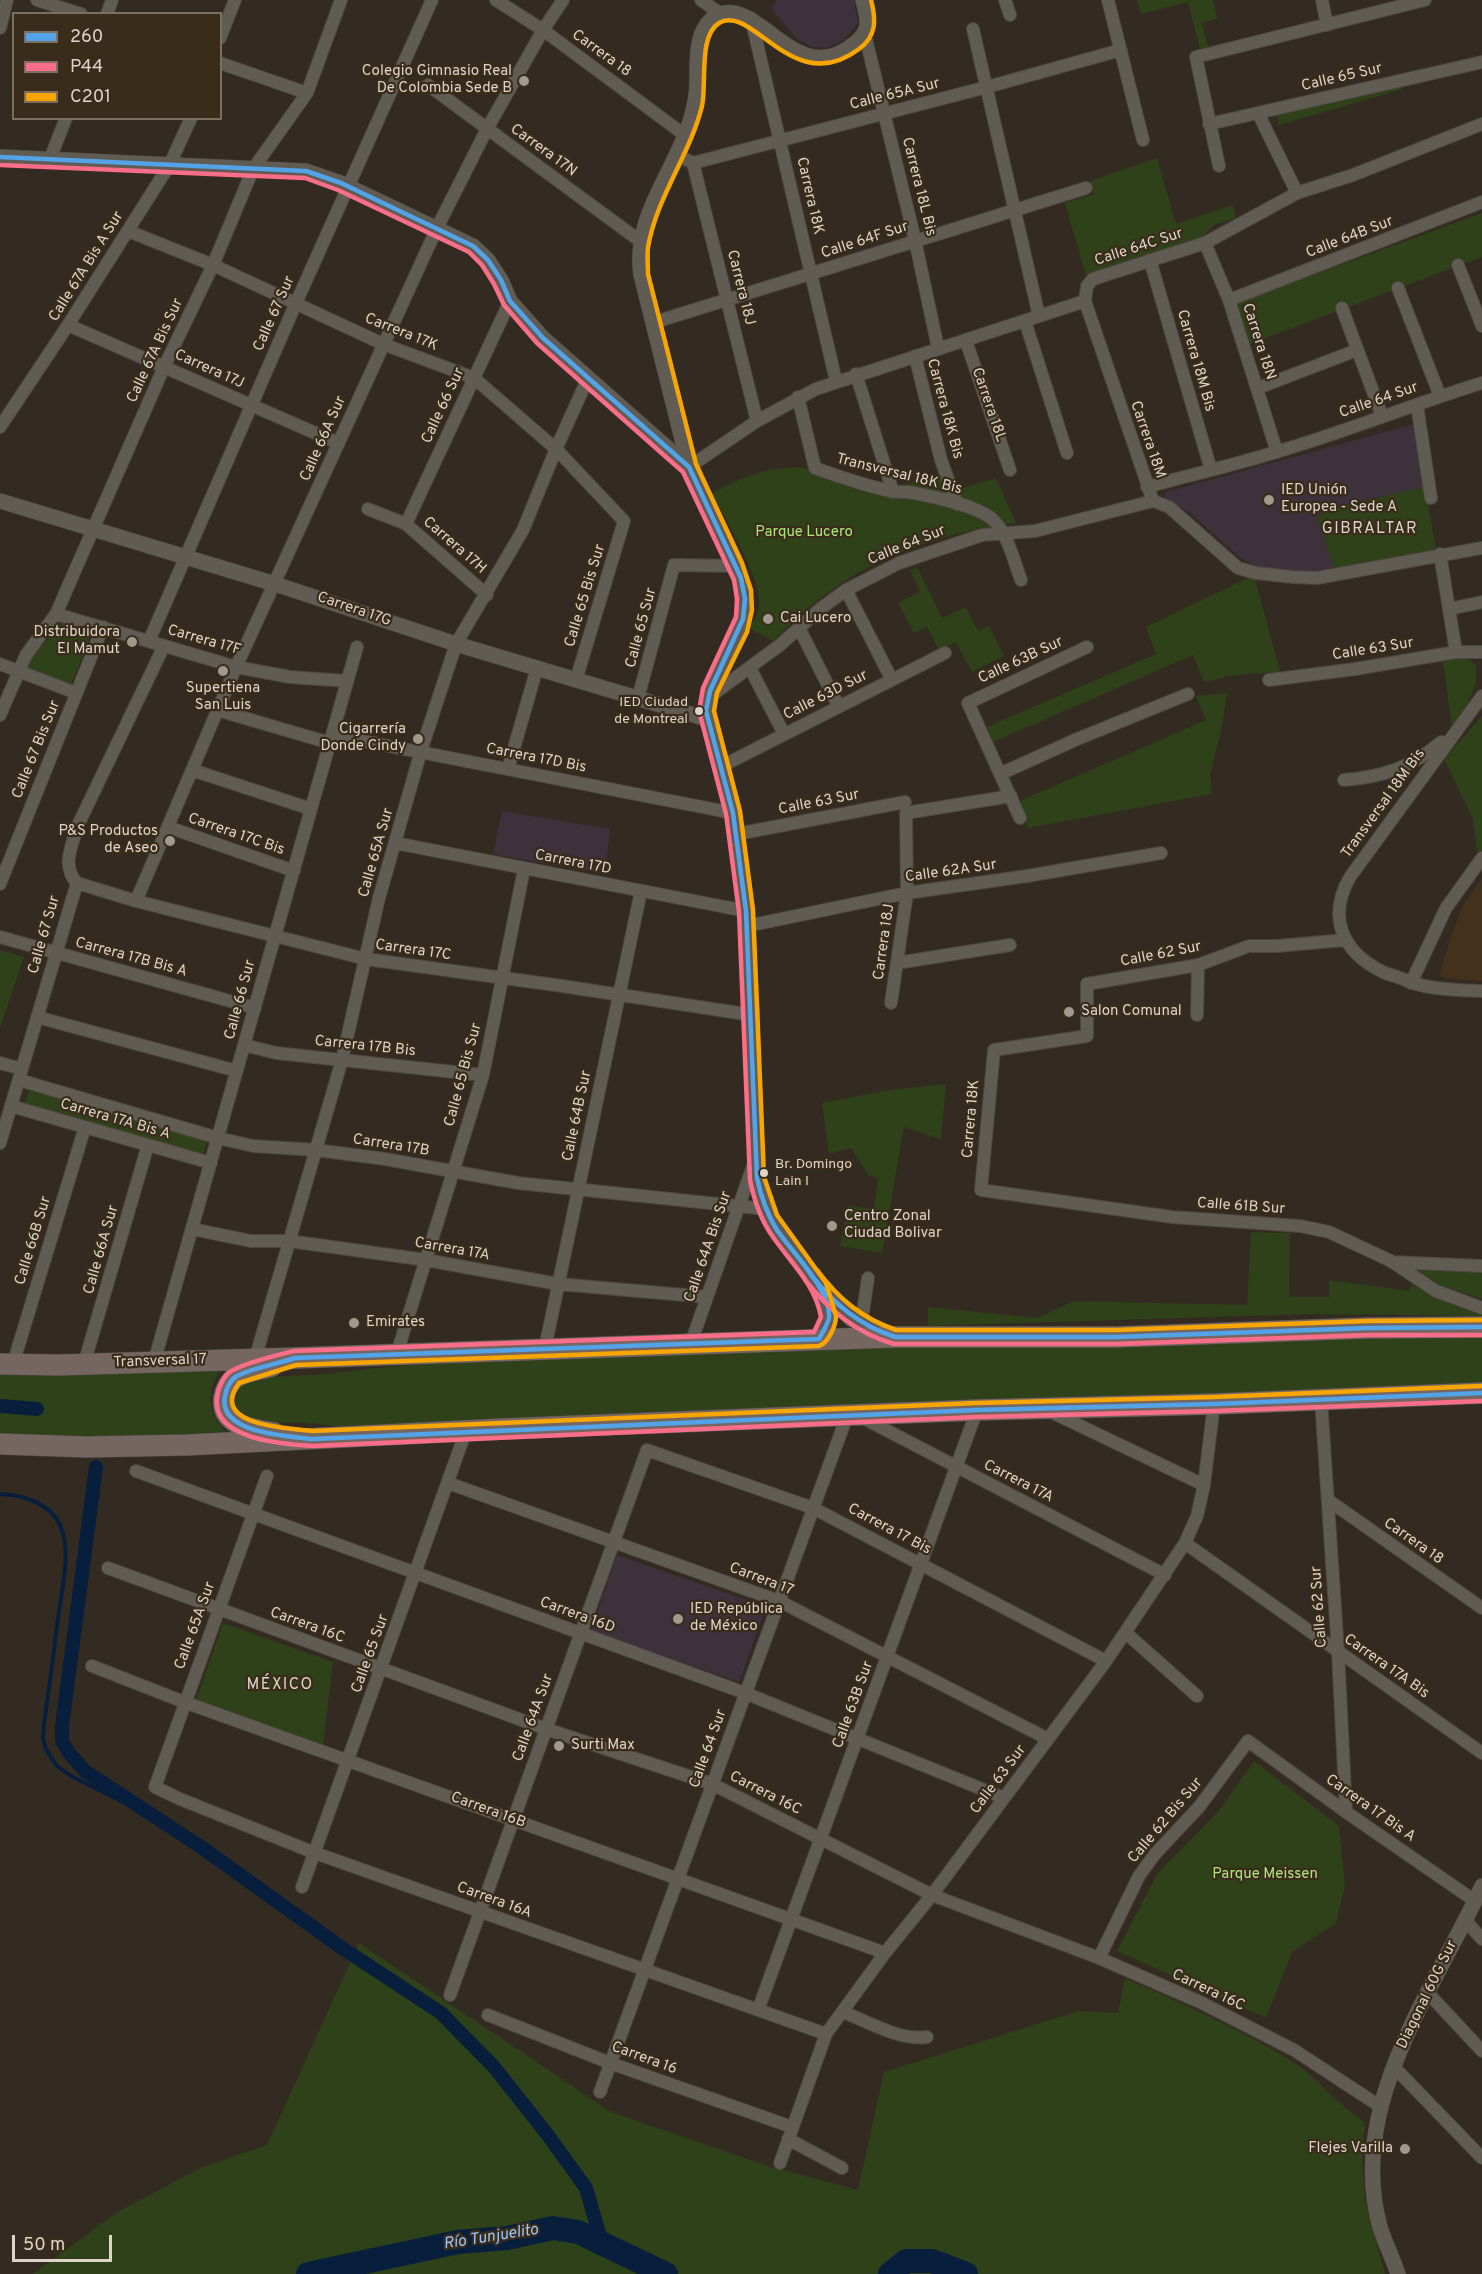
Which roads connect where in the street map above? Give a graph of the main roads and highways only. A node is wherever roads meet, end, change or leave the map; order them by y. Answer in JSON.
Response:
{"nodes":[{"id":1,"x":1482,"y":1327,"type":"edge"},
{"id":2,"x":295,"y":1358,"type":"junction"},
{"id":3,"x":6,"y":1364,"type":"edge"},
{"id":4,"x":1479,"y":1398,"type":"edge"},
{"id":5,"x":312,"y":1439,"type":"junction"},
{"id":6,"x":0,"y":1444,"type":"edge"}],
"edges":[{"from":1,"to":2,"type":"highway","name":"Transversal 17"},
{"from":2,"to":3,"type":"highway","name":"Transversal 17"},
{"from":2,"to":5,"type":"highway"},
{"from":4,"to":5,"type":"highway"},
{"from":5,"to":6,"type":"highway"}]}
